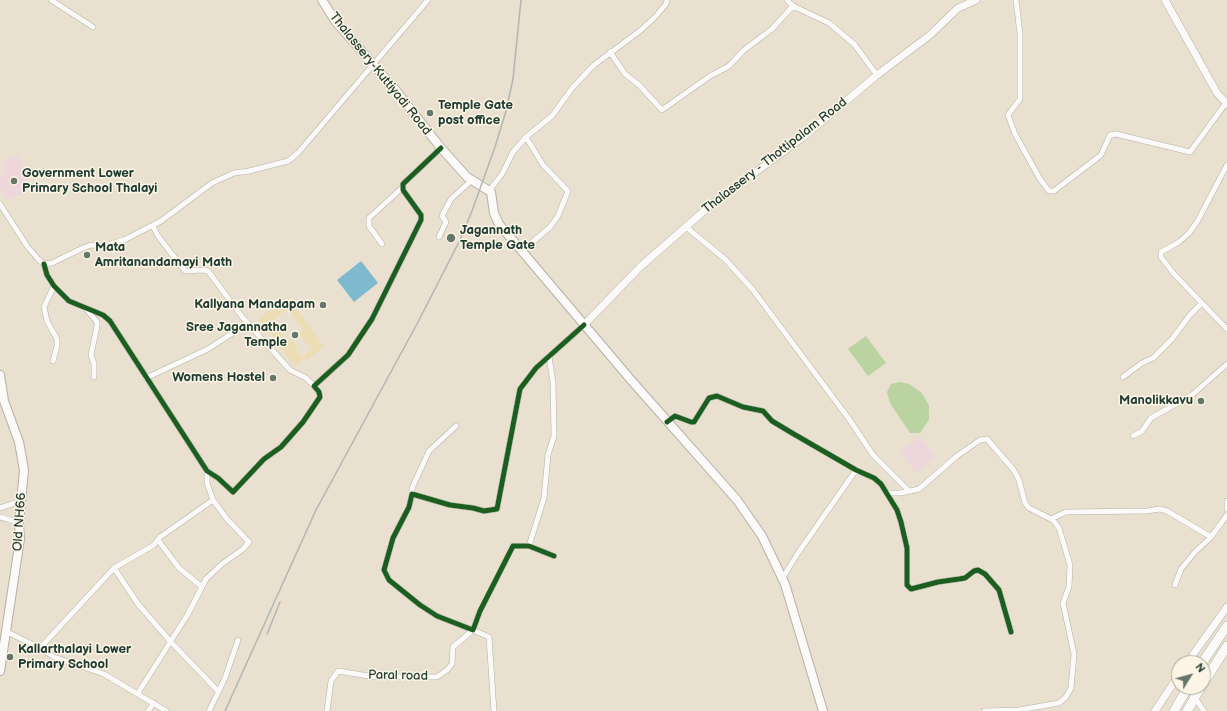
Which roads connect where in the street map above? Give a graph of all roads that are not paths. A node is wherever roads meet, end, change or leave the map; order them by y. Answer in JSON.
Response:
{"nodes":[{"id":1,"x":52,"y":0,"type":"edge"},
{"id":2,"x":322,"y":0,"type":"edge"},
{"id":3,"x":428,"y":0,"type":"edge"},
{"id":4,"x":666,"y":0,"type":"edge"},
{"id":5,"x":787,"y":0,"type":"edge"},
{"id":6,"x":976,"y":0,"type":"edge"},
{"id":7,"x":1016,"y":0,"type":"edge"},
{"id":8,"x":1165,"y":0,"type":"edge"},
{"id":9,"x":793,"y":6,"type":"junction"},
{"id":10,"x":93,"y":27,"type":"dead end"},
{"id":11,"x":610,"y":52,"type":"junction"},
{"id":12,"x":372,"y":65,"type":"junction"},
{"id":13,"x":877,"y":75,"type":"junction"},
{"id":14,"x":1227,"y":104,"type":"edge"},
{"id":15,"x":526,"y":137,"type":"junction"},
{"id":16,"x":441,"y":148,"type":"junction"},
{"id":17,"x":1227,"y":165,"type":"edge"},
{"id":18,"x":472,"y":180,"type":"junction"},
{"id":19,"x":403,"y":187,"type":"junction"},
{"id":20,"x":489,"y":191,"type":"junction"},
{"id":21,"x":0,"y":204,"type":"edge"},
{"id":22,"x":153,"y":226,"type":"junction"},
{"id":23,"x":686,"y":227,"type":"junction"},
{"id":24,"x":439,"y":237,"type":"dead end"},
{"id":25,"x":382,"y":244,"type":"dead end"},
{"id":26,"x":521,"y":252,"type":"junction"},
{"id":27,"x":44,"y":264,"type":"junction"},
{"id":28,"x":54,"y":286,"type":"junction"},
{"id":29,"x":1202,"y":303,"type":"junction"},
{"id":30,"x":86,"y":309,"type":"junction"},
{"id":31,"x":248,"y":324,"type":"junction"},
{"id":32,"x":584,"y":325,"type":"junction"},
{"id":33,"x":1227,"y":329,"type":"edge"},
{"id":34,"x":549,"y":357,"type":"junction"},
{"id":35,"x":52,"y":361,"type":"dead end"},
{"id":36,"x":1227,"y":364,"type":"edge"},
{"id":37,"x":0,"y":375,"type":"edge"},
{"id":38,"x":1123,"y":377,"type":"dead end"},
{"id":39,"x":94,"y":378,"type":"dead end"},
{"id":40,"x":146,"y":378,"type":"junction"},
{"id":41,"x":314,"y":386,"type":"junction"},
{"id":42,"x":667,"y":422,"type":"junction"},
{"id":43,"x":456,"y":426,"type":"dead end"},
{"id":44,"x":1133,"y":436,"type":"dead end"},
{"id":45,"x":856,"y":470,"type":"junction"},
{"id":46,"x":207,"y":471,"type":"junction"},
{"id":47,"x":909,"y":491,"type":"junction"},
{"id":48,"x":887,"y":493,"type":"junction"},
{"id":49,"x":412,"y":494,"type":"junction"},
{"id":50,"x":213,"y":500,"type":"junction"},
{"id":51,"x":21,"y":501,"type":"junction"},
{"id":52,"x":1227,"y":501,"type":"edge"},
{"id":53,"x":0,"y":508,"type":"edge"},
{"id":54,"x":1227,"y":509,"type":"edge"},
{"id":55,"x":1227,"y":515,"type":"edge"},
{"id":56,"x":0,"y":517,"type":"edge"},
{"id":57,"x":1051,"y":519,"type":"junction"},
{"id":58,"x":19,"y":523,"type":"junction"},
{"id":59,"x":1211,"y":537,"type":"junction"},
{"id":60,"x":158,"y":540,"type":"junction"},
{"id":61,"x":529,"y":546,"type":"junction"},
{"id":62,"x":554,"y":556,"type":"dead end"},
{"id":63,"x":114,"y":568,"type":"junction"},
{"id":64,"x":782,"y":579,"type":"junction"},
{"id":65,"x":1175,"y":585,"type":"dead end"},
{"id":66,"x":202,"y":587,"type":"junction"},
{"id":67,"x":1227,"y":607,"type":"edge"},
{"id":68,"x":1227,"y":626,"type":"edge"},
{"id":69,"x":473,"y":630,"type":"junction"},
{"id":70,"x":6,"y":632,"type":"junction"},
{"id":71,"x":1011,"y":632,"type":"dead end"},
{"id":72,"x":238,"y":640,"type":"dead end"},
{"id":73,"x":170,"y":641,"type":"junction"},
{"id":74,"x":1227,"y":646,"type":"edge"},
{"id":75,"x":40,"y":648,"type":"junction"},
{"id":76,"x":1227,"y":654,"type":"edge"},
{"id":77,"x":1193,"y":655,"type":"edge"},
{"id":78,"x":1207,"y":655,"type":"edge"},
{"id":79,"x":0,"y":671,"type":"edge"},
{"id":80,"x":1211,"y":672,"type":"edge"},
{"id":81,"x":1171,"y":687,"type":"edge"},
{"id":82,"x":218,"y":691,"type":"junction"},
{"id":83,"x":138,"y":693,"type":"junction"},
{"id":84,"x":1183,"y":695,"type":"edge"},
{"id":85,"x":1197,"y":695,"type":"edge"},
{"id":86,"x":1197,"y":701,"type":"junction"},
{"id":87,"x":154,"y":703,"type":"junction"},
{"id":88,"x":1032,"y":709,"type":"edge"},
{"id":89,"x":148,"y":711,"type":"edge"},
{"id":90,"x":166,"y":711,"type":"edge"},
{"id":91,"x":209,"y":711,"type":"edge"},
{"id":92,"x":327,"y":711,"type":"edge"},
{"id":93,"x":494,"y":711,"type":"edge"},
{"id":94,"x":823,"y":711,"type":"edge"},
{"id":95,"x":984,"y":711,"type":"edge"},
{"id":96,"x":1155,"y":711,"type":"edge"},
{"id":97,"x":1174,"y":711,"type":"edge"},
{"id":98,"x":1187,"y":711,"type":"edge"},
{"id":99,"x":1192,"y":711,"type":"edge"},
{"id":100,"x":1204,"y":711,"type":"edge"}],
"edges":[{"from":1,"to":10,"type":"street"},
{"from":2,"to":12,"type":"main road","name":"Thalassery-Kuttiyadi Road"},
{"from":3,"to":12,"type":"street"},
{"from":4,"to":11,"type":"street"},
{"from":5,"to":9,"type":"street"},
{"from":6,"to":13,"type":"main road","name":"Thalassery - Thottipalam Road"},
{"from":7,"to":14,"type":"street"},
{"from":8,"to":14,"type":"main road"},
{"from":9,"to":11,"type":"street"},
{"from":9,"to":13,"type":"street"},
{"from":11,"to":15,"type":"street"},
{"from":12,"to":16,"type":"main road","name":"Thalassery-Kuttiyadi Road"},
{"from":12,"to":22,"type":"street"},
{"from":13,"to":23,"type":"main road","name":"Thalassery - Thottipalam Road"},
{"from":15,"to":20,"type":"street"},
{"from":15,"to":26,"type":"street"},
{"from":16,"to":18,"type":"main road","name":"Thalassery-Kuttiyadi Road"},
{"from":16,"to":19,"type":"street"},
{"from":17,"to":29,"type":"street"},
{"from":18,"to":20,"type":"main road","name":"Thalassery-Kuttiyadi Road"},
{"from":18,"to":24,"type":"street"},
{"from":19,"to":25,"type":"street"},
{"from":19,"to":41,"type":"street"},
{"from":20,"to":26,"type":"main road"},
{"from":21,"to":27,"type":"street"},
{"from":22,"to":27,"type":"street"},
{"from":22,"to":31,"type":"street"},
{"from":23,"to":32,"type":"main road","name":"Thalassery - Thottipalam Road"},
{"from":23,"to":47,"type":"street"},
{"from":26,"to":32,"type":"main road"},
{"from":27,"to":28,"type":"street"},
{"from":28,"to":30,"type":"street"},
{"from":28,"to":35,"type":"street"},
{"from":29,"to":33,"type":"street"},
{"from":29,"to":38,"type":"street"},
{"from":30,"to":39,"type":"street"},
{"from":30,"to":40,"type":"street"},
{"from":31,"to":40,"type":"street"},
{"from":31,"to":41,"type":"street"},
{"from":32,"to":34,"type":"street"},
{"from":32,"to":42,"type":"main road"},
{"from":34,"to":49,"type":"street"},
{"from":34,"to":61,"type":"street"},
{"from":36,"to":44,"type":"street"},
{"from":37,"to":51,"type":"main road","name":"Old NH66"},
{"from":40,"to":46,"type":"street"},
{"from":41,"to":46,"type":"street"},
{"from":42,"to":45,"type":"street"},
{"from":42,"to":64,"type":"main road"},
{"from":43,"to":49,"type":"street"},
{"from":45,"to":48,"type":"street"},
{"from":45,"to":64,"type":"street"},
{"from":46,"to":50,"type":"street"},
{"from":47,"to":48,"type":"street"},
{"from":47,"to":57,"type":"street"},
{"from":48,"to":71,"type":"street"},
{"from":49,"to":69,"type":"street"},
{"from":50,"to":60,"type":"street"},
{"from":50,"to":66,"type":"street"},
{"from":51,"to":53,"type":"street"},
{"from":51,"to":58,"type":"main road","name":"Old NH66"},
{"from":52,"to":54,"type":"street"},
{"from":55,"to":59,"type":"street"},
{"from":56,"to":58,"type":"street"},
{"from":57,"to":59,"type":"street"},
{"from":57,"to":88,"type":"street"},
{"from":58,"to":70,"type":"main road","name":"Old NH66"},
{"from":59,"to":65,"type":"street"},
{"from":60,"to":63,"type":"street"},
{"from":60,"to":66,"type":"street"},
{"from":61,"to":62,"type":"street"},
{"from":61,"to":69,"type":"street"},
{"from":63,"to":73,"type":"street"},
{"from":63,"to":75,"type":"street"},
{"from":64,"to":94,"type":"main road"},
{"from":66,"to":73,"type":"street"},
{"from":67,"to":77,"type":"main road"},
{"from":68,"to":78,"type":"highway"},
{"from":69,"to":92,"type":"street","name":"Paral road"},
{"from":69,"to":93,"type":"street"},
{"from":70,"to":75,"type":"street"},
{"from":70,"to":79,"type":"main road","name":"Old NH66"},
{"from":72,"to":82,"type":"street"},
{"from":73,"to":82,"type":"street"},
{"from":73,"to":83,"type":"street"},
{"from":74,"to":80,"type":"highway"},
{"from":75,"to":83,"type":"street"},
{"from":76,"to":86,"type":"main road"},
{"from":81,"to":96,"type":"main road"},
{"from":82,"to":91,"type":"street"},
{"from":83,"to":87,"type":"street"},
{"from":84,"to":97,"type":"highway"},
{"from":85,"to":98,"type":"highway"},
{"from":86,"to":99,"type":"main road"},
{"from":86,"to":100,"type":"street"},
{"from":87,"to":89,"type":"street"},
{"from":87,"to":90,"type":"street"},
{"from":88,"to":95,"type":"street"}]}
